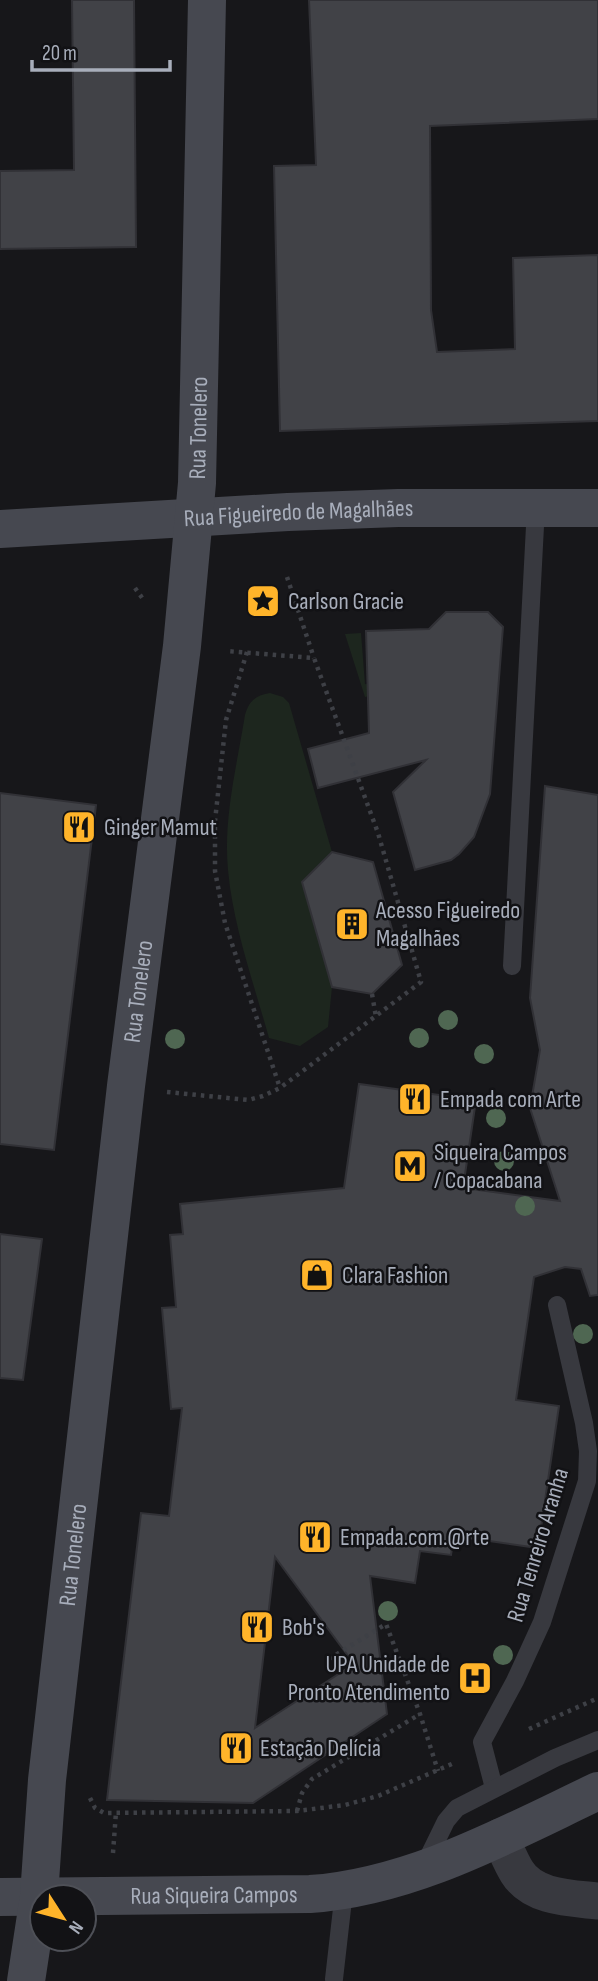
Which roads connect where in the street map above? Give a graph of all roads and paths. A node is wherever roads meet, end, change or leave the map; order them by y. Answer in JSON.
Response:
{"nodes":[{"id":1,"x":207,"y":0,"type":"edge"},
{"id":2,"x":536,"y":507,"type":"junction"},
{"id":3,"x":598,"y":508,"type":"edge"},
{"id":4,"x":194,"y":517,"type":"junction"},
{"id":5,"x":0,"y":529,"type":"edge"},
{"id":6,"x":287,"y":577,"type":"dead end"},
{"id":7,"x":218,"y":650,"type":"dead end"},
{"id":8,"x":247,"y":652,"type":"junction"},
{"id":9,"x":314,"y":658,"type":"junction"},
{"id":10,"x":512,"y":966,"type":"dead end"},
{"id":11,"x":372,"y":993,"type":"dead end"},
{"id":12,"x":376,"y":1017,"type":"junction"},
{"id":13,"x":126,"y":1086,"type":"junction"},
{"id":14,"x":280,"y":1088,"type":"junction"},
{"id":15,"x":557,"y":1305,"type":"dead end"},
{"id":16,"x":329,"y":1659,"type":"dead end"},
{"id":17,"x":598,"y":1698,"type":"edge"},
{"id":18,"x":420,"y":1714,"type":"junction"},
{"id":19,"x":598,"y":1740,"type":"edge"},
{"id":20,"x":342,"y":1744,"type":"dead end"},
{"id":21,"x":483,"y":1749,"type":"junction"},
{"id":22,"x":349,"y":1756,"type":"junction"},
{"id":23,"x":438,"y":1771,"type":"junction"},
{"id":24,"x":47,"y":1780,"type":"junction"},
{"id":25,"x":494,"y":1788,"type":"junction"},
{"id":26,"x":598,"y":1791,"type":"edge"},
{"id":27,"x":297,"y":1811,"type":"junction"},
{"id":28,"x":500,"y":1837,"type":"junction"},
{"id":29,"x":423,"y":1869,"type":"junction"},
{"id":30,"x":39,"y":1883,"type":"edge"},
{"id":31,"x":344,"y":1891,"type":"junction"},
{"id":32,"x":28,"y":1896,"type":"edge"},
{"id":33,"x":98,"y":1896,"type":"edge"},
{"id":34,"x":0,"y":1897,"type":"edge"},
{"id":35,"x":598,"y":1901,"type":"edge"},
{"id":36,"x":30,"y":1953,"type":"edge"},
{"id":37,"x":334,"y":1979,"type":"dead end"},
{"id":38,"x":26,"y":1981,"type":"edge"}],
"edges":[{"from":1,"to":4,"type":"street","name":"Rua Tonelero"},
{"from":2,"to":3,"type":"street","name":"Rua Figueiredo de Magalhães"},
{"from":2,"to":4,"type":"street","name":"Rua Figueiredo de Magalhães"},
{"from":2,"to":10,"type":"lane"},
{"from":4,"to":5,"type":"street","name":"Rua Figueiredo de Magalhães"},
{"from":4,"to":13,"type":"street","name":"Rua Tonelero"},
{"from":6,"to":9,"type":"path"},
{"from":7,"to":8,"type":"path"},
{"from":8,"to":9,"type":"path"},
{"from":8,"to":14,"type":"path"},
{"from":9,"to":12,"type":"path"},
{"from":11,"to":12,"type":"path"},
{"from":12,"to":14,"type":"path"},
{"from":13,"to":14,"type":"path"},
{"from":13,"to":24,"type":"street","name":"Rua Tonelero"},
{"from":15,"to":21,"type":"lane","name":"Rua Tenreiro Aranha"},
{"from":16,"to":18,"type":"path"},
{"from":17,"to":21,"type":"path"},
{"from":18,"to":22,"type":"path"},
{"from":18,"to":23,"type":"path"},
{"from":19,"to":25,"type":"lane"},
{"from":20,"to":22,"type":"path"},
{"from":21,"to":23,"type":"path"},
{"from":21,"to":25,"type":"lane"},
{"from":22,"to":27,"type":"path"},
{"from":23,"to":27,"type":"path"},
{"from":24,"to":27,"type":"path"},
{"from":24,"to":30,"type":"street","name":"Rua Tonelero"},
{"from":25,"to":29,"type":"lane"},
{"from":26,"to":28,"type":"street","name":"Rua Siqueira Campos"},
{"from":28,"to":29,"type":"street","name":"Rua Siqueira Campos"},
{"from":28,"to":35,"type":"street"},
{"from":29,"to":31,"type":"street","name":"Rua Siqueira Campos"},
{"from":31,"to":33,"type":"street","name":"Rua Siqueira Campos"},
{"from":31,"to":37,"type":"lane"},
{"from":32,"to":34,"type":"street","name":"Rua Siqueira Campos"},
{"from":36,"to":38,"type":"street","name":"Rua Tonelero"}]}
